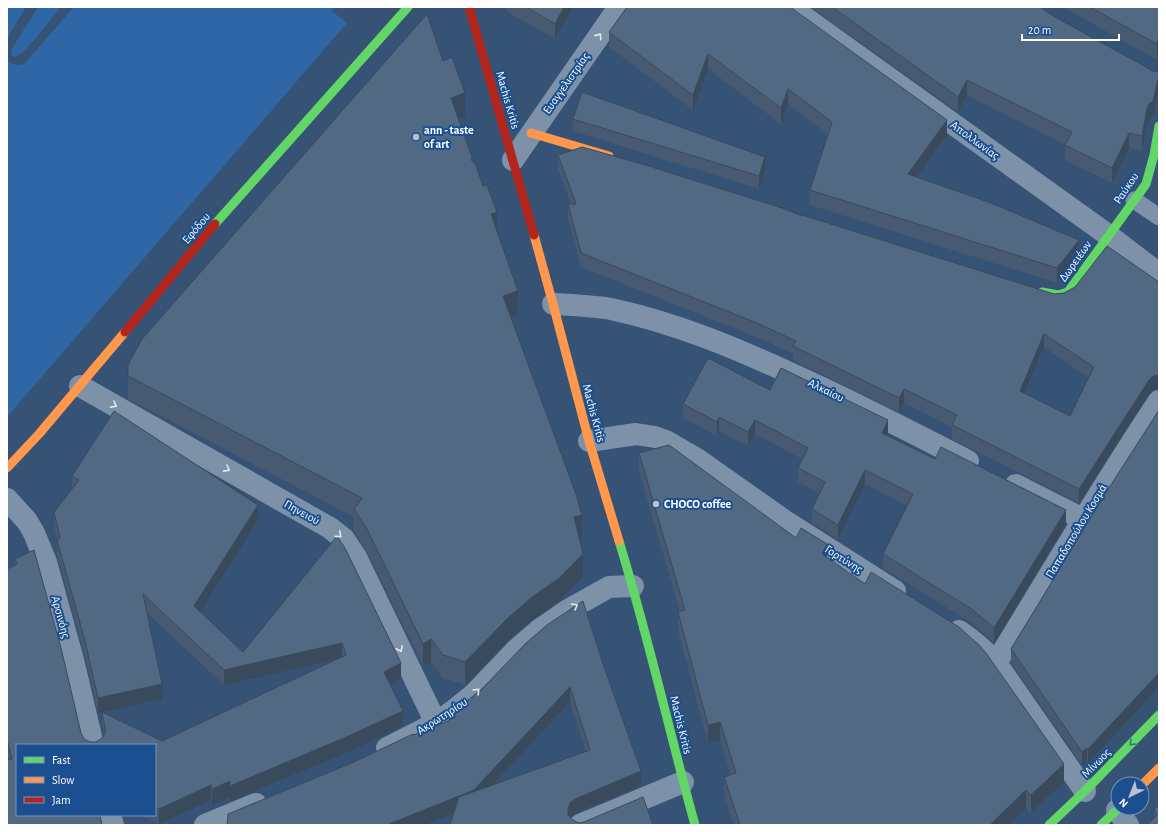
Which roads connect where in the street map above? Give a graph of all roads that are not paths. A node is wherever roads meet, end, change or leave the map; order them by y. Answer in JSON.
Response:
{"nodes":[{"id":1,"x":408,"y":7,"type":"edge"},
{"id":2,"x":469,"y":7,"type":"edge"},
{"id":3,"x":619,"y":7,"type":"edge"},
{"id":4,"x":790,"y":7,"type":"edge"},
{"id":5,"x":1159,"y":126,"type":"edge"},
{"id":6,"x":531,"y":133,"type":"junction"},
{"id":7,"x":616,"y":158,"type":"edge"},
{"id":8,"x":513,"y":160,"type":"junction"},
{"id":9,"x":1134,"y":200,"type":"junction"},
{"id":10,"x":1159,"y":217,"type":"edge"},
{"id":11,"x":1108,"y":235,"type":"junction"},
{"id":12,"x":1159,"y":274,"type":"edge"},
{"id":13,"x":1037,"y":291,"type":"edge"},
{"id":14,"x":553,"y":304,"type":"junction"},
{"id":15,"x":80,"y":386,"type":"junction"},
{"id":16,"x":1159,"y":401,"type":"edge"},
{"id":17,"x":589,"y":441,"type":"junction"},
{"id":18,"x":7,"y":468,"type":"edge"},
{"id":19,"x":7,"y":499,"type":"edge"},
{"id":20,"x":1083,"y":519,"type":"junction"},
{"id":21,"x":633,"y":586,"type":"junction"},
{"id":22,"x":910,"y":601,"type":"edge"},
{"id":23,"x":943,"y":621,"type":"edge"},
{"id":24,"x":996,"y":663,"type":"junction"},
{"id":25,"x":1159,"y":715,"type":"edge"},
{"id":26,"x":436,"y":723,"type":"junction"},
{"id":27,"x":93,"y":744,"type":"edge"},
{"id":28,"x":370,"y":756,"type":"edge"},
{"id":29,"x":1159,"y":768,"type":"edge"},
{"id":30,"x":1150,"y":777,"type":"edge"},
{"id":31,"x":683,"y":782,"type":"junction"},
{"id":32,"x":1085,"y":791,"type":"junction"},
{"id":33,"x":277,"y":795,"type":"edge"},
{"id":34,"x":205,"y":825,"type":"edge"},
{"id":35,"x":580,"y":825,"type":"edge"},
{"id":36,"x":695,"y":825,"type":"edge"},
{"id":37,"x":1049,"y":825,"type":"edge"}],
"edges":[{"from":1,"to":15,"type":"street","name":"Εφόδου"},
{"from":2,"to":8,"type":"street","name":"Machis Kritis"},
{"from":6,"to":3,"type":"street","name":"Ευαγγελιστρίας","one_way":true},
{"from":4,"to":11,"type":"street","name":"Απολλωνίας"},
{"from":5,"to":9,"type":"street","name":"Ραύκου"},
{"from":6,"to":7,"type":"street"},
{"from":6,"to":8,"type":"street","name":"Ευαγγελιστρίας"},
{"from":8,"to":14,"type":"street","name":"Machis Kritis"},
{"from":9,"to":10,"type":"lane"},
{"from":9,"to":11,"type":"street","name":"Ραύκου"},
{"from":11,"to":12,"type":"street","name":"Απολλωνίας"},
{"from":11,"to":13,"type":"street","name":"Δωρειέων"},
{"from":14,"to":17,"type":"street","name":"Machis Kritis"},
{"from":14,"to":20,"type":"street","name":"Αλκαίου"},
{"from":15,"to":18,"type":"street","name":"Εφόδου"},
{"from":15,"to":26,"type":"street","name":"Πηνειού","one_way":true},
{"from":16,"to":20,"type":"street","name":"Παπαδοπούλου Κοσμά"},
{"from":17,"to":21,"type":"street","name":"Machis Kritis"},
{"from":17,"to":22,"type":"street","name":"Γορτύνης"},
{"from":19,"to":27,"type":"street","name":"Αρσινόης"},
{"from":20,"to":24,"type":"street","name":"Παπαδοπούλου Κοσμά"},
{"from":26,"to":21,"type":"street","name":"Ακρωτηρίου","one_way":true},
{"from":21,"to":31,"type":"street","name":"Machis Kritis"},
{"from":23,"to":24,"type":"street"},
{"from":24,"to":32,"type":"street"},
{"from":25,"to":32,"type":"street","name":"Μίνωος","one_way":true},
{"from":26,"to":28,"type":"street","name":"Ακρωτηρίου"},
{"from":29,"to":30,"type":"street"},
{"from":31,"to":35,"type":"street"},
{"from":31,"to":36,"type":"street","name":"Machis Kritis"},
{"from":32,"to":37,"type":"street","name":"Μίνωος"},
{"from":33,"to":34,"type":"street"}]}
